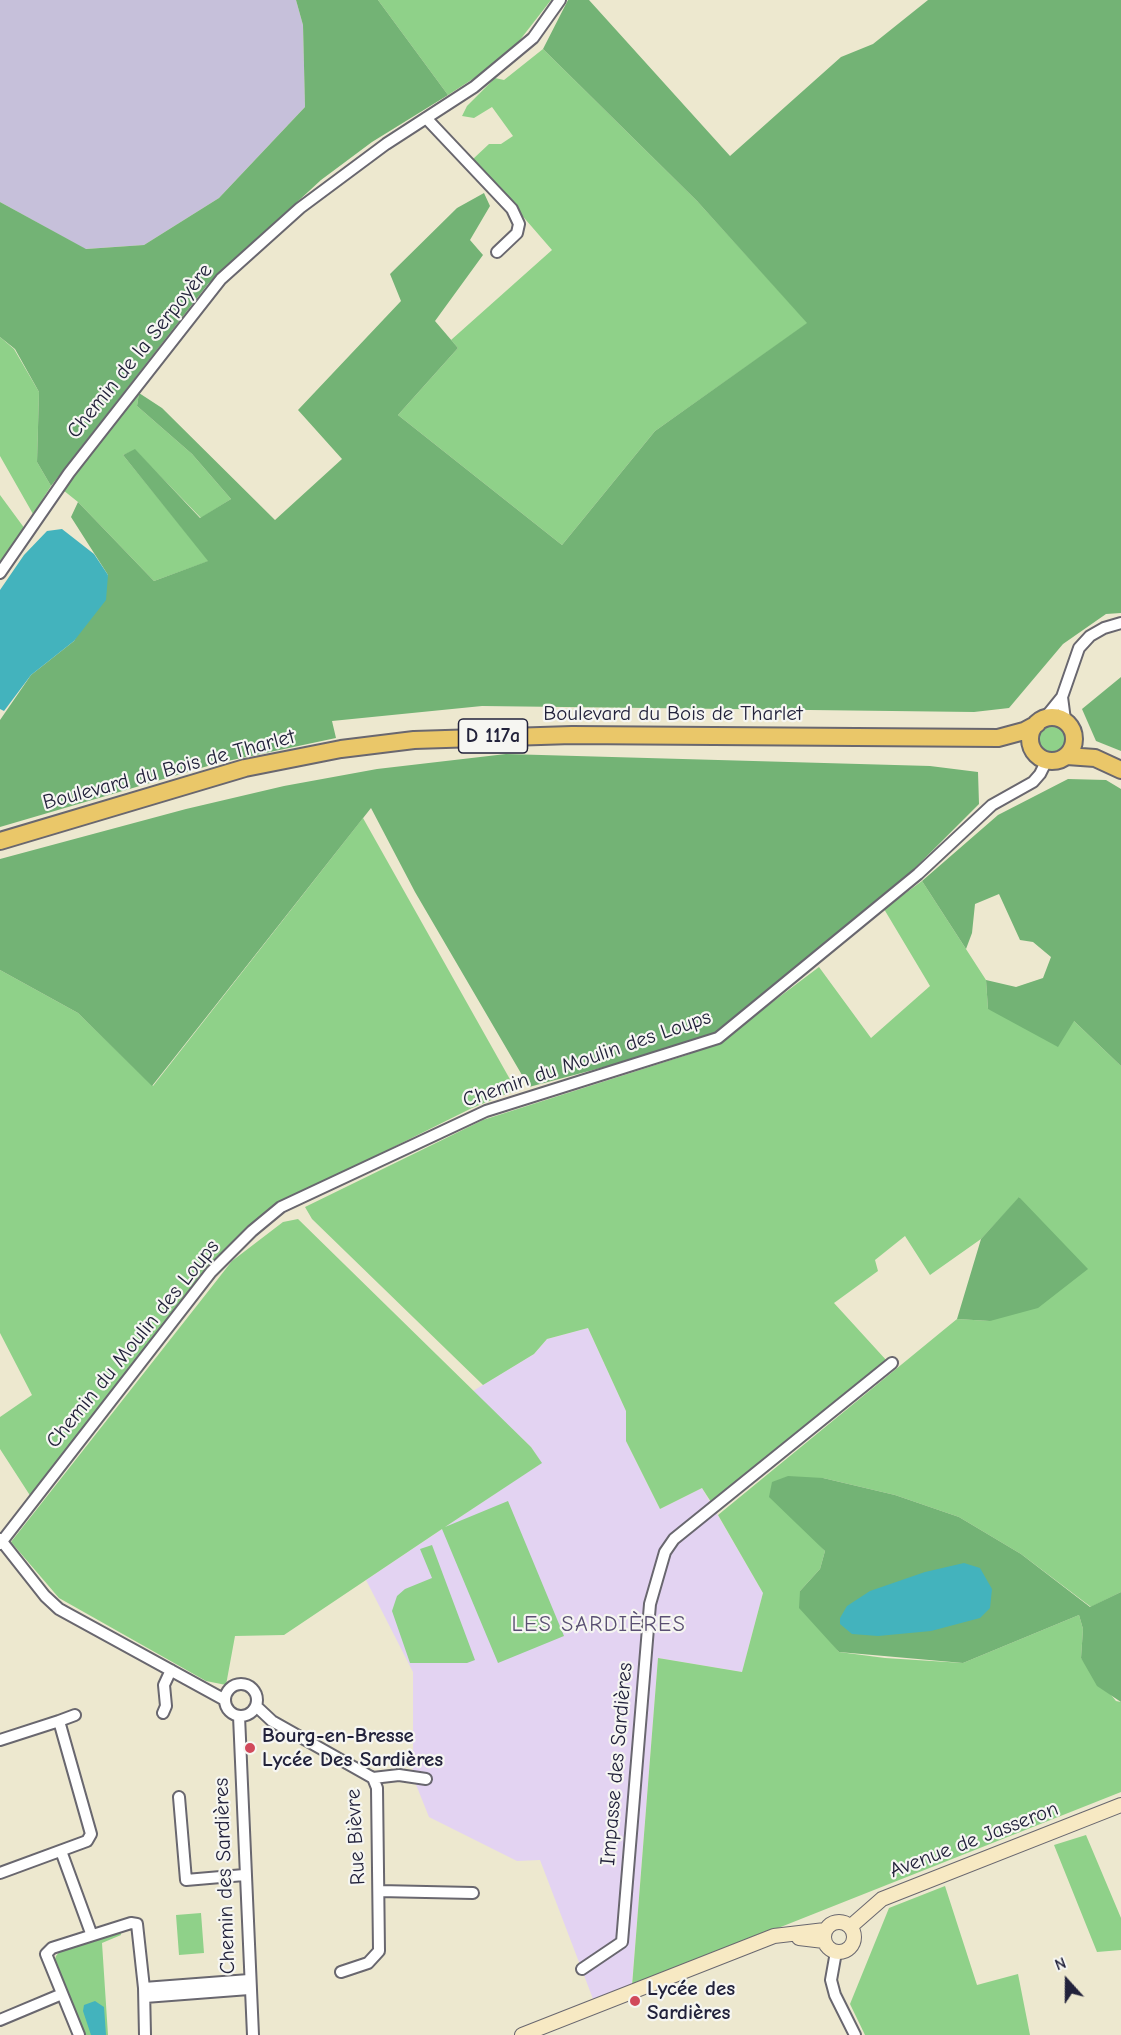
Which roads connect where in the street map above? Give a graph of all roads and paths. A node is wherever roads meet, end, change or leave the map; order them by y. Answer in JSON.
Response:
{"nodes":[{"id":1,"x":560,"y":0,"type":"edge"},
{"id":2,"x":426,"y":118,"type":"junction"},
{"id":3,"x":497,"y":252,"type":"dead end"},
{"id":4,"x":0,"y":573,"type":"edge"},
{"id":5,"x":1121,"y":623,"type":"edge"},
{"id":6,"x":1062,"y":697,"type":"junction"},
{"id":7,"x":1065,"y":720,"type":"junction"},
{"id":8,"x":1041,"y":721,"type":"junction"},
{"id":9,"x":1075,"y":737,"type":"junction"},
{"id":10,"x":998,"y":738,"type":"junction"},
{"id":11,"x":1033,"y":750,"type":"junction"},
{"id":12,"x":1067,"y":756,"type":"junction"},
{"id":13,"x":1095,"y":758,"type":"junction"},
{"id":14,"x":1047,"y":760,"type":"junction"},
{"id":15,"x":1121,"y":770,"type":"edge"},
{"id":16,"x":0,"y":841,"type":"edge"},
{"id":17,"x":892,"y":1363,"type":"dead end"},
{"id":18,"x":1,"y":1542,"type":"edge"},
{"id":19,"x":171,"y":1670,"type":"junction"},
{"id":20,"x":202,"y":1688,"type":"junction"},
{"id":21,"x":230,"y":1689,"type":"junction"},
{"id":22,"x":225,"y":1700,"type":"junction"},
{"id":23,"x":256,"y":1706,"type":"junction"},
{"id":24,"x":163,"y":1713,"type":"dead end"},
{"id":25,"x":75,"y":1715,"type":"dead end"},
{"id":26,"x":239,"y":1716,"type":"junction"},
{"id":27,"x":60,"y":1721,"type":"junction"},
{"id":28,"x":0,"y":1740,"type":"edge"},
{"id":29,"x":373,"y":1778,"type":"junction"},
{"id":30,"x":426,"y":1779,"type":"dead end"},
{"id":31,"x":179,"y":1797,"type":"dead end"},
{"id":32,"x":1121,"y":1805,"type":"edge"},
{"id":33,"x":61,"y":1851,"type":"junction"},
{"id":34,"x":0,"y":1873,"type":"edge"},
{"id":35,"x":244,"y":1875,"type":"junction"},
{"id":36,"x":379,"y":1892,"type":"junction"},
{"id":37,"x":474,"y":1893,"type":"dead end"},
{"id":38,"x":850,"y":1927,"type":"junction"},
{"id":39,"x":91,"y":1933,"type":"junction"},
{"id":40,"x":825,"y":1935,"type":"junction"},
{"id":41,"x":836,"y":1952,"type":"junction"},
{"id":42,"x":582,"y":1970,"type":"dead end"},
{"id":43,"x":341,"y":1972,"type":"dead end"},
{"id":44,"x":249,"y":1984,"type":"junction"},
{"id":45,"x":144,"y":1993,"type":"junction"},
{"id":46,"x":62,"y":1994,"type":"junction"},
{"id":47,"x":0,"y":2020,"type":"edge"},
{"id":48,"x":79,"y":2035,"type":"edge"},
{"id":49,"x":145,"y":2035,"type":"edge"},
{"id":50,"x":253,"y":2035,"type":"edge"},
{"id":51,"x":522,"y":2035,"type":"edge"},
{"id":52,"x":539,"y":2035,"type":"edge"},
{"id":53,"x":855,"y":2035,"type":"edge"}],
"edges":[{"from":1,"to":2,"type":"street","name":"Chemin de la Serpoyère"},
{"from":2,"to":3,"type":"street"},
{"from":2,"to":4,"type":"street","name":"Chemin de la Serpoyère"},
{"from":5,"to":6,"type":"street"},
{"from":6,"to":7,"type":"street"},
{"from":6,"to":8,"type":"street"},
{"from":7,"to":8,"type":"main road"},
{"from":7,"to":9,"type":"main road"},
{"from":8,"to":10,"type":"main road","name":"Boulevard du Bois de Tharlet","number":"D 117a"},
{"from":8,"to":11,"type":"main road"},
{"from":9,"to":12,"type":"main road"},
{"from":9,"to":13,"type":"main road"},
{"from":10,"to":11,"type":"main road","name":"Boulevard du Bois de Tharlet","number":"D 117a"},
{"from":10,"to":16,"type":"main road","name":"Boulevard du Bois de Tharlet","number":"D 117a"},
{"from":11,"to":14,"type":"main road"},
{"from":12,"to":13,"type":"main road"},
{"from":12,"to":14,"type":"main road"},
{"from":13,"to":15,"type":"main road"},
{"from":14,"to":18,"type":"street","name":"Chemin du Moulin des Loups"},
{"from":17,"to":42,"type":"street","name":"Impasse des Sardières"},
{"from":18,"to":19,"type":"street"},
{"from":19,"to":20,"type":"street"},
{"from":19,"to":24,"type":"street"},
{"from":20,"to":21,"type":"street"},
{"from":20,"to":22,"type":"street"},
{"from":21,"to":22,"type":"street"},
{"from":21,"to":23,"type":"street"},
{"from":22,"to":26,"type":"street"},
{"from":23,"to":26,"type":"street"},
{"from":23,"to":29,"type":"street","name":"Rue Bièvre"},
{"from":25,"to":27,"type":"street"},
{"from":26,"to":35,"type":"street","name":"Chemin des Sardières"},
{"from":27,"to":28,"type":"street"},
{"from":27,"to":33,"type":"street"},
{"from":29,"to":30,"type":"street"},
{"from":29,"to":36,"type":"street","name":"Rue Bièvre"},
{"from":31,"to":35,"type":"street"},
{"from":32,"to":38,"type":"main road","name":"Avenue de Jasseron"},
{"from":33,"to":34,"type":"street"},
{"from":33,"to":39,"type":"street"},
{"from":35,"to":44,"type":"street","name":"Chemin des Sardières"},
{"from":36,"to":37,"type":"street"},
{"from":36,"to":43,"type":"street","name":"Rue Bièvre"},
{"from":38,"to":40,"type":"main road"},
{"from":38,"to":41,"type":"main road"},
{"from":39,"to":45,"type":"street"},
{"from":39,"to":46,"type":"street"},
{"from":40,"to":41,"type":"main road"},
{"from":40,"to":51,"type":"main road"},
{"from":40,"to":52,"type":"main road"},
{"from":41,"to":53,"type":"street"},
{"from":44,"to":45,"type":"street"},
{"from":44,"to":50,"type":"street","name":"Chemin des Sardières"},
{"from":45,"to":49,"type":"street"},
{"from":46,"to":47,"type":"street"},
{"from":46,"to":48,"type":"street"}]}
